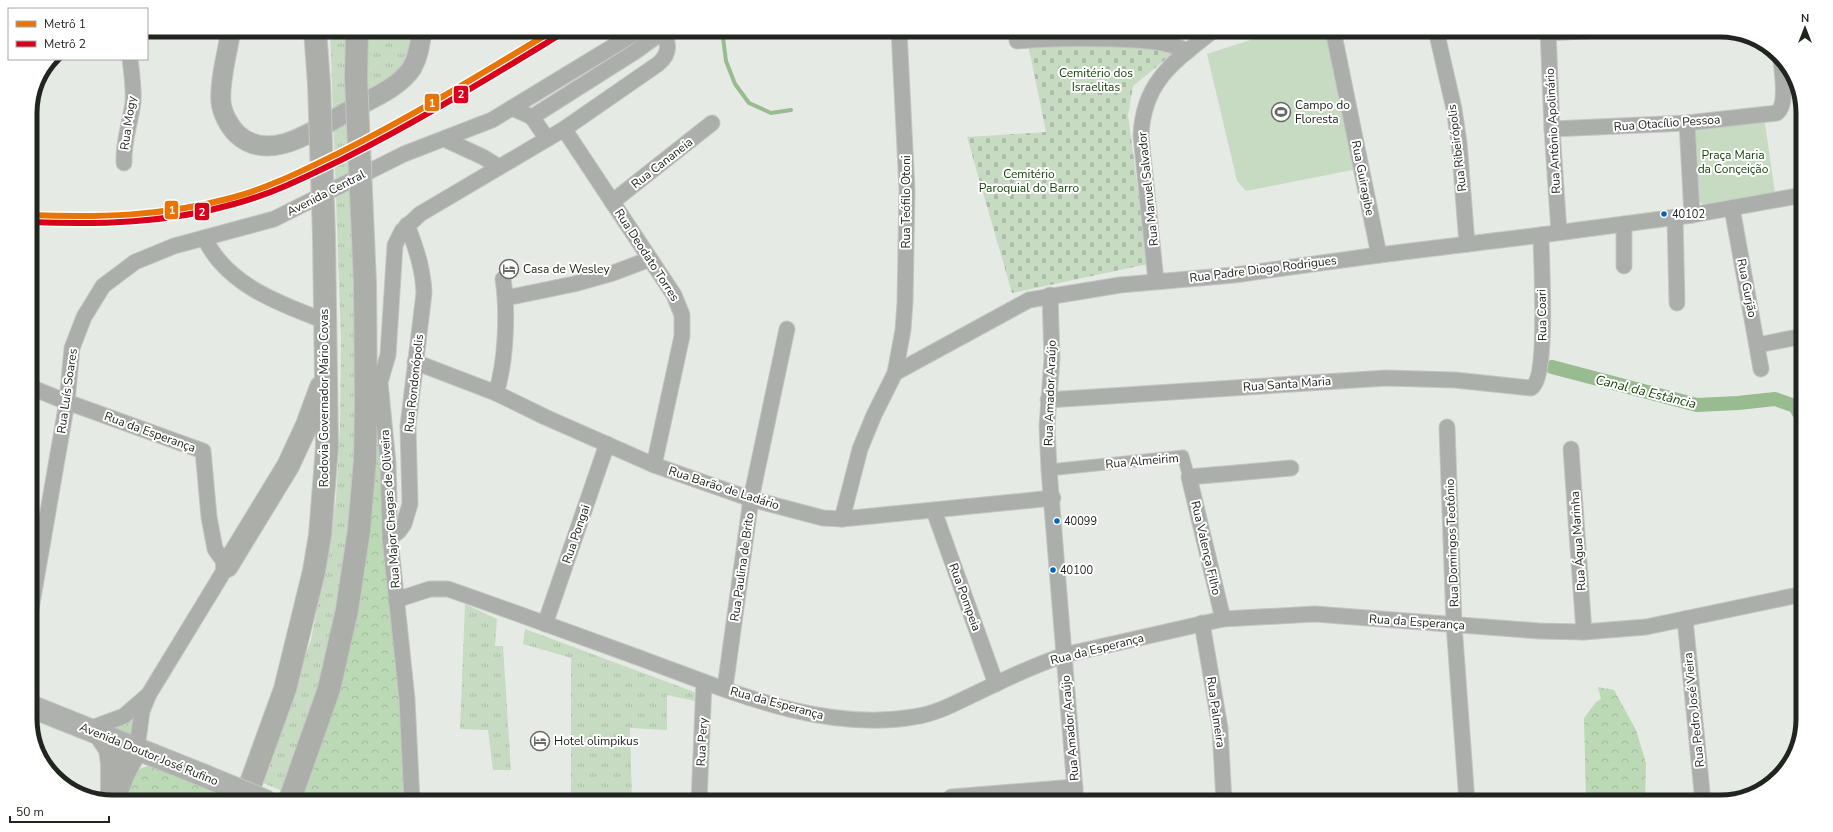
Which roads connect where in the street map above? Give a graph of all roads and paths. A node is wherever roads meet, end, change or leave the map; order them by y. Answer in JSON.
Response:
{"nodes":[{"id":1,"x":231,"y":37,"type":"edge"},
{"id":2,"x":316,"y":37,"type":"edge"},
{"id":3,"x":357,"y":37,"type":"edge"},
{"id":4,"x":421,"y":37,"type":"edge"},
{"id":5,"x":629,"y":37,"type":"edge"},
{"id":6,"x":654,"y":37,"type":"edge"},
{"id":7,"x":665,"y":37,"type":"edge"},
{"id":8,"x":899,"y":37,"type":"edge"},
{"id":9,"x":1205,"y":37,"type":"edge"},
{"id":10,"x":1334,"y":37,"type":"edge"},
{"id":11,"x":1438,"y":37,"type":"edge"},
{"id":12,"x":1548,"y":37,"type":"edge"},
{"id":13,"x":1017,"y":41,"type":"dead end"},
{"id":14,"x":1188,"y":51,"type":"junction"},
{"id":15,"x":130,"y":60,"type":"edge"},
{"id":16,"x":1781,"y":69,"type":"edge"},
{"id":17,"x":512,"y":108,"type":"junction"},
{"id":18,"x":532,"y":117,"type":"junction"},
{"id":19,"x":1687,"y":122,"type":"junction"},
{"id":20,"x":712,"y":123,"type":"dead end"},
{"id":21,"x":564,"y":130,"type":"junction"},
{"id":22,"x":1552,"y":130,"type":"junction"},
{"id":23,"x":444,"y":139,"type":"junction"},
{"id":24,"x":547,"y":139,"type":"junction"},
{"id":25,"x":124,"y":163,"type":"dead end"},
{"id":26,"x":499,"y":167,"type":"junction"},
{"id":27,"x":1796,"y":196,"type":"edge"},
{"id":28,"x":612,"y":202,"type":"junction"},
{"id":29,"x":1732,"y":208,"type":"junction"},
{"id":30,"x":1692,"y":215,"type":"junction"},
{"id":31,"x":1675,"y":217,"type":"junction"},
{"id":32,"x":1624,"y":224,"type":"junction"},
{"id":33,"x":407,"y":225,"type":"junction"},
{"id":34,"x":1559,"y":232,"type":"junction"},
{"id":35,"x":1541,"y":236,"type":"junction"},
{"id":36,"x":205,"y":238,"type":"junction"},
{"id":37,"x":1467,"y":244,"type":"junction"},
{"id":38,"x":1379,"y":255,"type":"junction"},
{"id":39,"x":650,"y":259,"type":"junction"},
{"id":40,"x":1624,"y":266,"type":"dead end"},
{"id":41,"x":503,"y":279,"type":"dead end"},
{"id":42,"x":1156,"y":281,"type":"junction"},
{"id":43,"x":365,"y":284,"type":"junction"},
{"id":44,"x":1050,"y":296,"type":"junction"},
{"id":45,"x":506,"y":298,"type":"junction"},
{"id":46,"x":1677,"y":303,"type":"dead end"},
{"id":47,"x":325,"y":321,"type":"junction"},
{"id":48,"x":786,"y":329,"type":"dead end"},
{"id":49,"x":1796,"y":337,"type":"edge"},
{"id":50,"x":1758,"y":344,"type":"junction"},
{"id":51,"x":415,"y":362,"type":"junction"},
{"id":52,"x":1761,"y":369,"type":"dead end"},
{"id":53,"x":895,"y":373,"type":"junction"},
{"id":54,"x":325,"y":375,"type":"junction"},
{"id":55,"x":380,"y":382,"type":"junction"},
{"id":56,"x":1526,"y":387,"type":"joint"},
{"id":57,"x":37,"y":390,"type":"edge"},
{"id":58,"x":496,"y":393,"type":"junction"},
{"id":59,"x":1048,"y":400,"type":"junction"},
{"id":60,"x":67,"y":402,"type":"junction"},
{"id":61,"x":1447,"y":427,"type":"dead end"},
{"id":62,"x":607,"y":444,"type":"junction"},
{"id":63,"x":1571,"y":449,"type":"dead end"},
{"id":64,"x":654,"y":465,"type":"junction"},
{"id":65,"x":1291,"y":468,"type":"dead end"},
{"id":66,"x":1049,"y":470,"type":"junction"},
{"id":67,"x":1189,"y":477,"type":"junction"},
{"id":68,"x":1053,"y":498,"type":"junction"},
{"id":69,"x":751,"y":499,"type":"junction"},
{"id":70,"x":934,"y":511,"type":"junction"},
{"id":71,"x":842,"y":519,"type":"junction"},
{"id":72,"x":390,"y":538,"type":"junction"},
{"id":73,"x":227,"y":566,"type":"junction"},
{"id":74,"x":37,"y":575,"type":"edge"},
{"id":75,"x":1796,"y":596,"type":"edge"},
{"id":76,"x":396,"y":600,"type":"junction"},
{"id":77,"x":1223,"y":619,"type":"junction"},
{"id":78,"x":1685,"y":619,"type":"junction"},
{"id":79,"x":1202,"y":623,"type":"junction"},
{"id":80,"x":546,"y":624,"type":"junction"},
{"id":81,"x":1454,"y":624,"type":"junction"},
{"id":82,"x":1584,"y":632,"type":"junction"},
{"id":83,"x":1064,"y":655,"type":"junction"},
{"id":84,"x":704,"y":682,"type":"junction"},
{"id":85,"x":996,"y":684,"type":"junction"},
{"id":86,"x":725,"y":688,"type":"junction"},
{"id":87,"x":149,"y":694,"type":"junction"},
{"id":88,"x":37,"y":709,"type":"edge"},
{"id":89,"x":94,"y":731,"type":"junction"},
{"id":90,"x":137,"y":748,"type":"junction"},
{"id":91,"x":113,"y":795,"type":"edge"},
{"id":92,"x":116,"y":795,"type":"edge"},
{"id":93,"x":247,"y":795,"type":"edge"},
{"id":94,"x":251,"y":795,"type":"edge"},
{"id":95,"x":291,"y":795,"type":"edge"},
{"id":96,"x":411,"y":795,"type":"edge"},
{"id":97,"x":699,"y":795,"type":"edge"},
{"id":98,"x":1075,"y":795,"type":"edge"},
{"id":99,"x":1224,"y":795,"type":"edge"},
{"id":100,"x":1466,"y":795,"type":"edge"},
{"id":101,"x":1702,"y":795,"type":"edge"}],
"edges":[{"from":1,"to":4,"type":"street"},
{"from":2,"to":47,"type":"highway","name":"Rodovia Governador Mário Covas","bridge":true},
{"from":3,"to":43,"type":"highway","bridge":true},
{"from":5,"to":17,"type":"street","name":"Avenida Central"},
{"from":6,"to":18,"type":"street"},
{"from":7,"to":21,"type":"street"},
{"from":8,"to":53,"type":"street","name":"Rua Teófilo Otoni"},
{"from":9,"to":14,"type":"street","name":"Rua Manuel Salvador"},
{"from":10,"to":38,"type":"street","name":"Rua Guiragibe"},
{"from":11,"to":37,"type":"street","name":"Rua Ribeirópolis"},
{"from":12,"to":22,"type":"street","name":"Rua Antônio Apolinário"},
{"from":13,"to":14,"type":"street"},
{"from":14,"to":42,"type":"street","name":"Rua Manuel Salvador"},
{"from":15,"to":25,"type":"street","name":"Rua Mogy"},
{"from":16,"to":19,"type":"street","name":"Rua Otacílio Pessoa"},
{"from":17,"to":18,"type":"street"},
{"from":17,"to":23,"type":"street","name":"Avenida Central"},
{"from":18,"to":24,"type":"street"},
{"from":19,"to":22,"type":"street","name":"Rua Otacílio Pessoa"},
{"from":19,"to":30,"type":"street"},
{"from":20,"to":28,"type":"street","name":"Rua Cananeia"},
{"from":21,"to":24,"type":"street"},
{"from":21,"to":28,"type":"street","name":"Rua Deodato Torres"},
{"from":22,"to":34,"type":"street","name":"Rua Antônio Apolinário"},
{"from":23,"to":26,"type":"street"},
{"from":23,"to":36,"type":"street","name":"Avenida Central"},
{"from":24,"to":26,"type":"street"},
{"from":26,"to":33,"type":"street"},
{"from":27,"to":29,"type":"street","name":"Rua Padre Diogo Rodrigues"},
{"from":28,"to":39,"type":"street","name":"Rua Deodato Torres"},
{"from":29,"to":30,"type":"street","name":"Rua Padre Diogo Rodrigues"},
{"from":29,"to":50,"type":"street","name":"Rua Gurjão"},
{"from":30,"to":31,"type":"street","name":"Rua Padre Diogo Rodrigues"},
{"from":31,"to":32,"type":"street","name":"Rua Padre Diogo Rodrigues"},
{"from":31,"to":46,"type":"street"},
{"from":32,"to":34,"type":"street","name":"Rua Padre Diogo Rodrigues"},
{"from":32,"to":40,"type":"street"},
{"from":33,"to":51,"type":"street","name":"Rua Rondonópolis"},
{"from":33,"to":55,"type":"street","name":"Rua Major Chagas de Oliveira"},
{"from":34,"to":35,"type":"street","name":"Rua Padre Diogo Rodrigues"},
{"from":35,"to":37,"type":"street","name":"Rua Padre Diogo Rodrigues"},
{"from":35,"to":56,"type":"street","name":"Rua Coari"},
{"from":36,"to":47,"type":"street"},
{"from":36,"to":60,"type":"street","name":"Rua Luís Soares"},
{"from":37,"to":38,"type":"street","name":"Rua Padre Diogo Rodrigues"},
{"from":38,"to":42,"type":"street","name":"Rua Padre Diogo Rodrigues"},
{"from":39,"to":45,"type":"street"},
{"from":39,"to":64,"type":"street","name":"Rua Deodato Torres"},
{"from":41,"to":45,"type":"street"},
{"from":42,"to":44,"type":"street","name":"Rua Padre Diogo Rodrigues"},
{"from":43,"to":55,"type":"highway"},
{"from":43,"to":95,"type":"highway"},
{"from":44,"to":53,"type":"street","name":"Rua Padre Diogo Rodrigues"},
{"from":44,"to":59,"type":"street","name":"Rua Amador Araújo"},
{"from":45,"to":58,"type":"street"},
{"from":47,"to":54,"type":"highway","name":"Rodovia Governador Mário Covas"},
{"from":48,"to":69,"type":"street","name":"Rua Paulina de Brito"},
{"from":49,"to":50,"type":"street"},
{"from":50,"to":52,"type":"street","name":"Rua Gurjão"},
{"from":51,"to":58,"type":"street","name":"Rua Barão de Ladário"},
{"from":51,"to":72,"type":"street","name":"Rua Rondonópolis"},
{"from":53,"to":71,"type":"street"},
{"from":54,"to":73,"type":"highway"},
{"from":54,"to":93,"type":"highway","name":"Rodovia Governador Mário Covas"},
{"from":55,"to":72,"type":"street","name":"Rua Major Chagas de Oliveira"},
{"from":56,"to":59,"type":"street","name":"Rua Santa Maria"},
{"from":57,"to":60,"type":"street","name":"Rua da Esperança"},
{"from":58,"to":62,"type":"street","name":"Rua Barão de Ladário"},
{"from":59,"to":66,"type":"street","name":"Rua Amador Araújo"},
{"from":60,"to":73,"type":"street","name":"Rua da Esperança"},
{"from":60,"to":74,"type":"street","name":"Rua Luís Soares"},
{"from":61,"to":81,"type":"street","name":"Rua Domingos Teotônio"},
{"from":62,"to":64,"type":"street","name":"Rua Barão de Ladário"},
{"from":62,"to":80,"type":"street","name":"Rua Pongai"},
{"from":63,"to":82,"type":"street","name":"Rua Água Marinha"},
{"from":64,"to":69,"type":"street","name":"Rua Barão de Ladário"},
{"from":65,"to":67,"type":"street","name":"Rua Almeirim"},
{"from":66,"to":67,"type":"street","name":"Rua Almeirim"},
{"from":66,"to":68,"type":"street","name":"Rua Amador Araújo"},
{"from":67,"to":77,"type":"street","name":"Rua Valença Filho"},
{"from":68,"to":70,"type":"street","name":"Rua Barão de Ladário"},
{"from":68,"to":83,"type":"street","name":"Rua Amador Araújo"},
{"from":69,"to":71,"type":"street","name":"Rua Barão de Ladário"},
{"from":69,"to":86,"type":"street","name":"Rua Paulina de Brito"},
{"from":70,"to":71,"type":"street","name":"Rua Barão de Ladário"},
{"from":70,"to":85,"type":"street","name":"Rua Pompeia"},
{"from":72,"to":76,"type":"street","name":"Rua Major Chagas de Oliveira"},
{"from":73,"to":87,"type":"street"},
{"from":75,"to":78,"type":"street","name":"Rua da Esperança"},
{"from":76,"to":80,"type":"street","name":"Rua da Esperança"},
{"from":76,"to":96,"type":"street","name":"Rua Major Chagas de Oliveira"},
{"from":77,"to":79,"type":"street","name":"Rua da Esperança"},
{"from":77,"to":81,"type":"street","name":"Rua da Esperança"},
{"from":78,"to":82,"type":"street","name":"Rua da Esperança"},
{"from":78,"to":101,"type":"street","name":"Rua Pedro José Vieira"},
{"from":79,"to":83,"type":"street","name":"Rua da Esperança"},
{"from":79,"to":99,"type":"street","name":"Rua Palmeira"},
{"from":80,"to":84,"type":"street","name":"Rua da Esperança"},
{"from":81,"to":82,"type":"street","name":"Rua da Esperança"},
{"from":81,"to":100,"type":"street","name":"Rua Domingos Teotônio"},
{"from":83,"to":85,"type":"street","name":"Rua da Esperança"},
{"from":83,"to":98,"type":"street","name":"Rua Amador Araújo"},
{"from":84,"to":86,"type":"street","name":"Rua da Esperança"},
{"from":84,"to":97,"type":"street","name":"Rua Pery"},
{"from":85,"to":86,"type":"street","name":"Rua da Esperança"},
{"from":87,"to":89,"type":"street"},
{"from":87,"to":90,"type":"street"},
{"from":88,"to":89,"type":"main road","name":"Avenida Doutor José Rufino"},
{"from":89,"to":90,"type":"main road","name":"Avenida Doutor José Rufino"},
{"from":89,"to":91,"type":"highway"},
{"from":90,"to":92,"type":"highway"},
{"from":90,"to":94,"type":"main road","name":"Avenida Doutor José Rufino","bridge":true}]}
